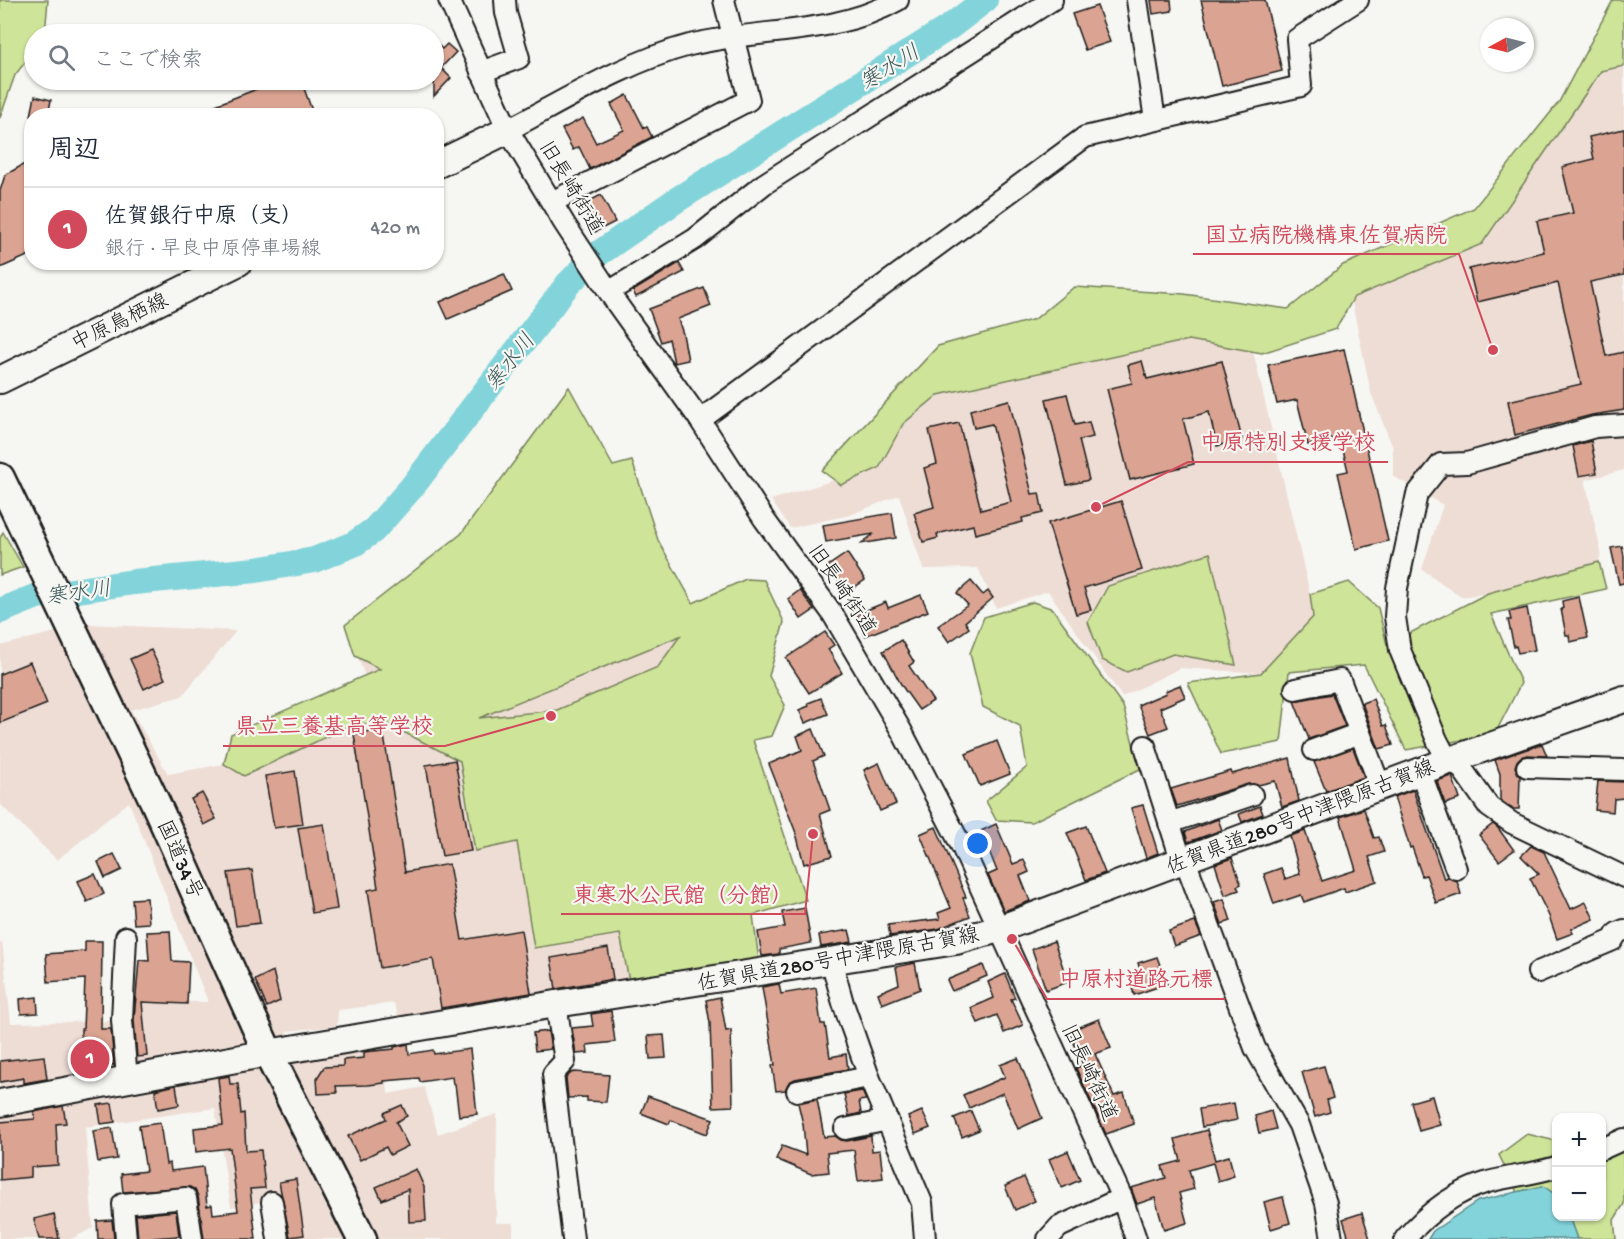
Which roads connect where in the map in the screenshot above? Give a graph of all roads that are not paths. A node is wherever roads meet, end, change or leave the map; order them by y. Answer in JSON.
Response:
{"nodes":[{"id":1,"x":449,"y":0,"type":"edge"},
{"id":2,"x":505,"y":0,"type":"edge"},
{"id":3,"x":724,"y":0,"type":"edge"},
{"id":4,"x":898,"y":0,"type":"edge"},
{"id":5,"x":1052,"y":0,"type":"edge"},
{"id":6,"x":1137,"y":0,"type":"edge"},
{"id":7,"x":1358,"y":0,"type":"edge"},
{"id":8,"x":733,"y":38,"type":"junction"},
{"id":9,"x":481,"y":72,"type":"junction"},
{"id":10,"x":1155,"y":120,"type":"junction"},
{"id":11,"x":508,"y":130,"type":"junction"},
{"id":12,"x":444,"y":161,"type":"edge"},
{"id":13,"x":552,"y":202,"type":"junction"},
{"id":14,"x":223,"y":270,"type":"edge"},
{"id":15,"x":610,"y":291,"type":"junction"},
{"id":16,"x":0,"y":380,"type":"edge"},
{"id":17,"x":700,"y":420,"type":"junction"},
{"id":18,"x":1624,"y":425,"type":"edge"},
{"id":19,"x":0,"y":478,"type":"edge"},
{"id":20,"x":1295,"y":689,"type":"dead end"},
{"id":21,"x":1624,"y":699,"type":"edge"},
{"id":22,"x":1360,"y":733,"type":"junction"},
{"id":23,"x":1145,"y":746,"type":"dead end"},
{"id":24,"x":1314,"y":750,"type":"dead end"},
{"id":25,"x":1448,"y":761,"type":"junction"},
{"id":26,"x":1527,"y":767,"type":"dead end"},
{"id":27,"x":1624,"y":770,"type":"edge"},
{"id":28,"x":1420,"y":771,"type":"junction"},
{"id":29,"x":1380,"y":786,"type":"junction"},
{"id":30,"x":1252,"y":795,"type":"dead end"},
{"id":31,"x":1169,"y":823,"type":"junction"},
{"id":32,"x":1185,"y":860,"type":"junction"},
{"id":33,"x":1456,"y":869,"type":"dead end"},
{"id":34,"x":1624,"y":877,"type":"edge"},
{"id":35,"x":999,"y":929,"type":"junction"},
{"id":36,"x":1624,"y":930,"type":"edge"},
{"id":37,"x":126,"y":937,"type":"dead end"},
{"id":38,"x":831,"y":960,"type":"junction"},
{"id":39,"x":1538,"y":972,"type":"dead end"},
{"id":40,"x":556,"y":1004,"type":"junction"},
{"id":41,"x":268,"y":1053,"type":"junction"},
{"id":42,"x":869,"y":1077,"type":"junction"},
{"id":43,"x":127,"y":1079,"type":"junction"},
{"id":44,"x":797,"y":1091,"type":"dead end"},
{"id":45,"x":0,"y":1103,"type":"edge"},
{"id":46,"x":888,"y":1120,"type":"junction"},
{"id":47,"x":845,"y":1128,"type":"dead end"},
{"id":48,"x":1624,"y":1139,"type":"edge"},
{"id":49,"x":1606,"y":1147,"type":"edge"},
{"id":50,"x":1552,"y":1168,"type":"edge"},
{"id":51,"x":1122,"y":1198,"type":"junction"},
{"id":52,"x":272,"y":1202,"type":"dead end"},
{"id":53,"x":126,"y":1239,"type":"edge"},
{"id":54,"x":192,"y":1239,"type":"edge"},
{"id":55,"x":278,"y":1239,"type":"edge"},
{"id":56,"x":362,"y":1239,"type":"edge"},
{"id":57,"x":573,"y":1239,"type":"edge"},
{"id":58,"x":925,"y":1239,"type":"edge"},
{"id":59,"x":1048,"y":1239,"type":"edge"},
{"id":60,"x":1136,"y":1239,"type":"edge"},
{"id":61,"x":1332,"y":1239,"type":"edge"},
{"id":62,"x":1405,"y":1239,"type":"edge"}],
"edges":[{"from":1,"to":9,"type":"street","name":"旧長崎街道"},
{"from":2,"to":9,"type":"street"},
{"from":3,"to":8,"type":"street"},
{"from":4,"to":8,"type":"street"},
{"from":5,"to":15,"type":"street"},
{"from":6,"to":10,"type":"street"},
{"from":7,"to":10,"type":"street"},
{"from":8,"to":11,"type":"street"},
{"from":8,"to":13,"type":"street"},
{"from":9,"to":11,"type":"street","name":"旧長崎街道"},
{"from":10,"to":17,"type":"street"},
{"from":11,"to":12,"type":"main road"},
{"from":11,"to":13,"type":"street","name":"旧長崎街道"},
{"from":13,"to":15,"type":"street","name":"旧長崎街道"},
{"from":14,"to":16,"type":"main road","name":"中原鳥栖線"},
{"from":15,"to":17,"type":"street","name":"旧長崎街道"},
{"from":17,"to":35,"type":"street","name":"旧長崎街道"},
{"from":18,"to":25,"type":"street"},
{"from":19,"to":41,"type":"highway","name":"国道34号"},
{"from":20,"to":22,"type":"street"},
{"from":21,"to":25,"type":"main road","name":"佐賀県道280号中津隈原古賀線"},
{"from":22,"to":24,"type":"street"},
{"from":22,"to":29,"type":"street"},
{"from":23,"to":31,"type":"street"},
{"from":25,"to":28,"type":"main road","name":"佐賀県道280号中津隈原古賀線"},
{"from":25,"to":34,"type":"street"},
{"from":26,"to":27,"type":"street"},
{"from":28,"to":29,"type":"main road","name":"佐賀県道280号中津隈原古賀線"},
{"from":28,"to":33,"type":"street"},
{"from":29,"to":32,"type":"main road","name":"佐賀県道280号中津隈原古賀線"},
{"from":30,"to":31,"type":"street"},
{"from":31,"to":32,"type":"street"},
{"from":32,"to":35,"type":"main road","name":"佐賀県道280号中津隈原古賀線"},
{"from":32,"to":61,"type":"street"},
{"from":35,"to":38,"type":"main road","name":"佐賀県道280号中津隈原古賀線"},
{"from":35,"to":51,"type":"street","name":"旧長崎街道"},
{"from":36,"to":39,"type":"street"},
{"from":37,"to":43,"type":"street"},
{"from":38,"to":40,"type":"main road","name":"佐賀県道280号中津隈原古賀線"},
{"from":38,"to":42,"type":"street"},
{"from":40,"to":41,"type":"main road","name":"佐賀県道280号中津隈原古賀線"},
{"from":40,"to":57,"type":"street"},
{"from":41,"to":43,"type":"main road","name":"佐賀県道280号中津隈原古賀線"},
{"from":41,"to":56,"type":"highway","name":"国道34号"},
{"from":42,"to":44,"type":"street"},
{"from":42,"to":46,"type":"street"},
{"from":43,"to":45,"type":"main road","name":"佐賀県道280号中津隈原古賀線"},
{"from":46,"to":47,"type":"street"},
{"from":46,"to":58,"type":"street"},
{"from":48,"to":49,"type":"street"},
{"from":50,"to":62,"type":"street"},
{"from":51,"to":59,"type":"street"},
{"from":51,"to":60,"type":"street","name":"旧長崎街道"},
{"from":52,"to":55,"type":"street"},
{"from":53,"to":54,"type":"street"}]}
